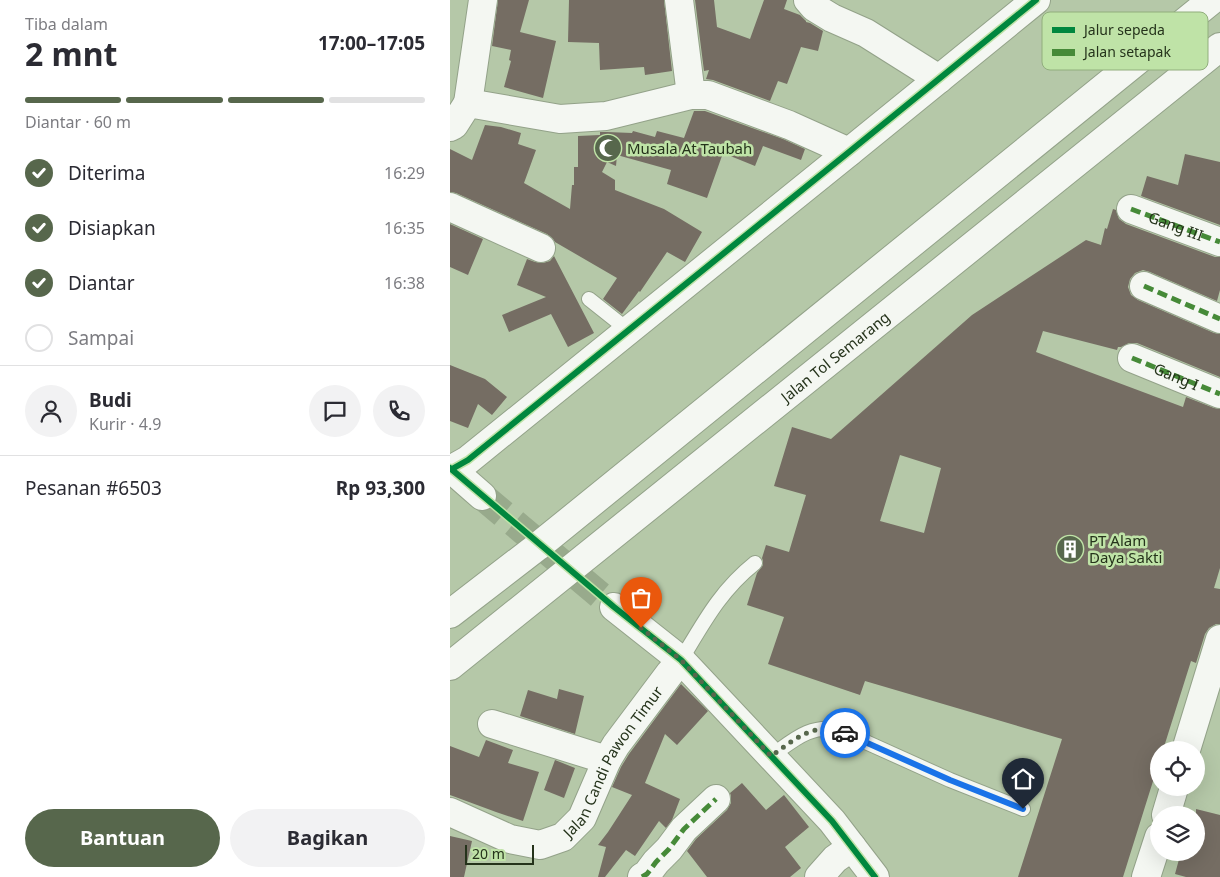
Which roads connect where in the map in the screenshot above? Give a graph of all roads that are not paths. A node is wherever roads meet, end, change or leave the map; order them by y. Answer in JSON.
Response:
{"nodes":[{"id":1,"x":483,"y":0,"type":"edge"},
{"id":2,"x":679,"y":0,"type":"edge"},
{"id":3,"x":808,"y":0,"type":"edge"},
{"id":4,"x":1212,"y":0,"type":"edge"},
{"id":5,"x":1034,"y":1,"type":"edge"},
{"id":6,"x":1197,"y":12,"type":"edge"},
{"id":7,"x":1220,"y":47,"type":"edge"},
{"id":8,"x":1208,"y":57,"type":"edge"},
{"id":9,"x":1125,"y":70,"type":"edge"},
{"id":10,"x":1191,"y":70,"type":"edge"},
{"id":11,"x":939,"y":80,"type":"junction"},
{"id":12,"x":691,"y":95,"type":"junction"},
{"id":13,"x":468,"y":103,"type":"junction"},
{"id":14,"x":450,"y":127,"type":"edge"},
{"id":15,"x":849,"y":152,"type":"junction"},
{"id":16,"x":450,"y":207,"type":"edge"},
{"id":17,"x":1131,"y":209,"type":"dead end"},
{"id":18,"x":1220,"y":242,"type":"edge"},
{"id":19,"x":542,"y":248,"type":"dead end"},
{"id":20,"x":1144,"y":286,"type":"dead end"},
{"id":21,"x":589,"y":299,"type":"dead end"},
{"id":22,"x":1220,"y":319,"type":"edge"},
{"id":23,"x":628,"y":330,"type":"junction"},
{"id":24,"x":1132,"y":358,"type":"dead end"},
{"id":25,"x":1220,"y":394,"type":"edge"},
{"id":26,"x":451,"y":469,"type":"edge"},
{"id":27,"x":482,"y":496,"type":"tunnel mouth"},
{"id":28,"x":756,"y":563,"type":"dead end"},
{"id":29,"x":614,"y":607,"type":"tunnel mouth"},
{"id":30,"x":450,"y":614,"type":"edge"},
{"id":31,"x":1220,"y":639,"type":"edge"},
{"id":32,"x":681,"y":660,"type":"junction"},
{"id":33,"x":450,"y":666,"type":"edge"},
{"id":34,"x":492,"y":724,"type":"dead end"},
{"id":35,"x":1189,"y":741,"type":"edge"},
{"id":36,"x":771,"y":756,"type":"junction"},
{"id":37,"x":607,"y":760,"type":"junction"},
{"id":38,"x":716,"y":799,"type":"dead end"},
{"id":39,"x":1023,"y":809,"type":"dead end"},
{"id":40,"x":450,"y":812,"type":"edge"},
{"id":41,"x":852,"y":848,"type":"junction"},
{"id":42,"x":1151,"y":861,"type":"edge"},
{"id":43,"x":642,"y":877,"type":"edge"},
{"id":44,"x":819,"y":877,"type":"edge"},
{"id":45,"x":875,"y":877,"type":"edge"},
{"id":46,"x":1146,"y":877,"type":"edge"}],
"edges":[{"from":1,"to":13,"type":"main road"},
{"from":2,"to":12,"type":"main road"},
{"from":3,"to":11,"type":"main road"},
{"from":4,"to":6,"type":"main road"},
{"from":5,"to":11,"type":"main road"},
{"from":7,"to":8,"type":"main road","name":"Jalan Tol Semarang"},
{"from":9,"to":30,"type":"main road"},
{"from":10,"to":33,"type":"main road","name":"Jalan Tol Semarang"},
{"from":11,"to":15,"type":"main road"},
{"from":12,"to":13,"type":"main road"},
{"from":12,"to":15,"type":"main road"},
{"from":13,"to":14,"type":"main road"},
{"from":15,"to":23,"type":"main road"},
{"from":16,"to":19,"type":"main road"},
{"from":17,"to":18,"type":"main road","name":"Gang III"},
{"from":20,"to":22,"type":"main road"},
{"from":21,"to":23,"type":"lane"},
{"from":23,"to":26,"type":"main road"},
{"from":24,"to":25,"type":"main road","name":"Gang I"},
{"from":26,"to":27,"type":"main road"},
{"from":28,"to":32,"type":"lane"},
{"from":29,"to":32,"type":"main road"},
{"from":31,"to":35,"type":"main road"},
{"from":32,"to":36,"type":"main road"},
{"from":32,"to":37,"type":"main road","name":"Jalan Candi Pawon Timur"},
{"from":34,"to":37,"type":"main road"},
{"from":36,"to":39,"type":"lane"},
{"from":36,"to":41,"type":"main road"},
{"from":37,"to":40,"type":"main road","name":"Jalan Candi Pawon Timur"},
{"from":38,"to":43,"type":"main road"},
{"from":41,"to":44,"type":"main road"},
{"from":41,"to":45,"type":"main road"},
{"from":42,"to":46,"type":"main road"}]}
